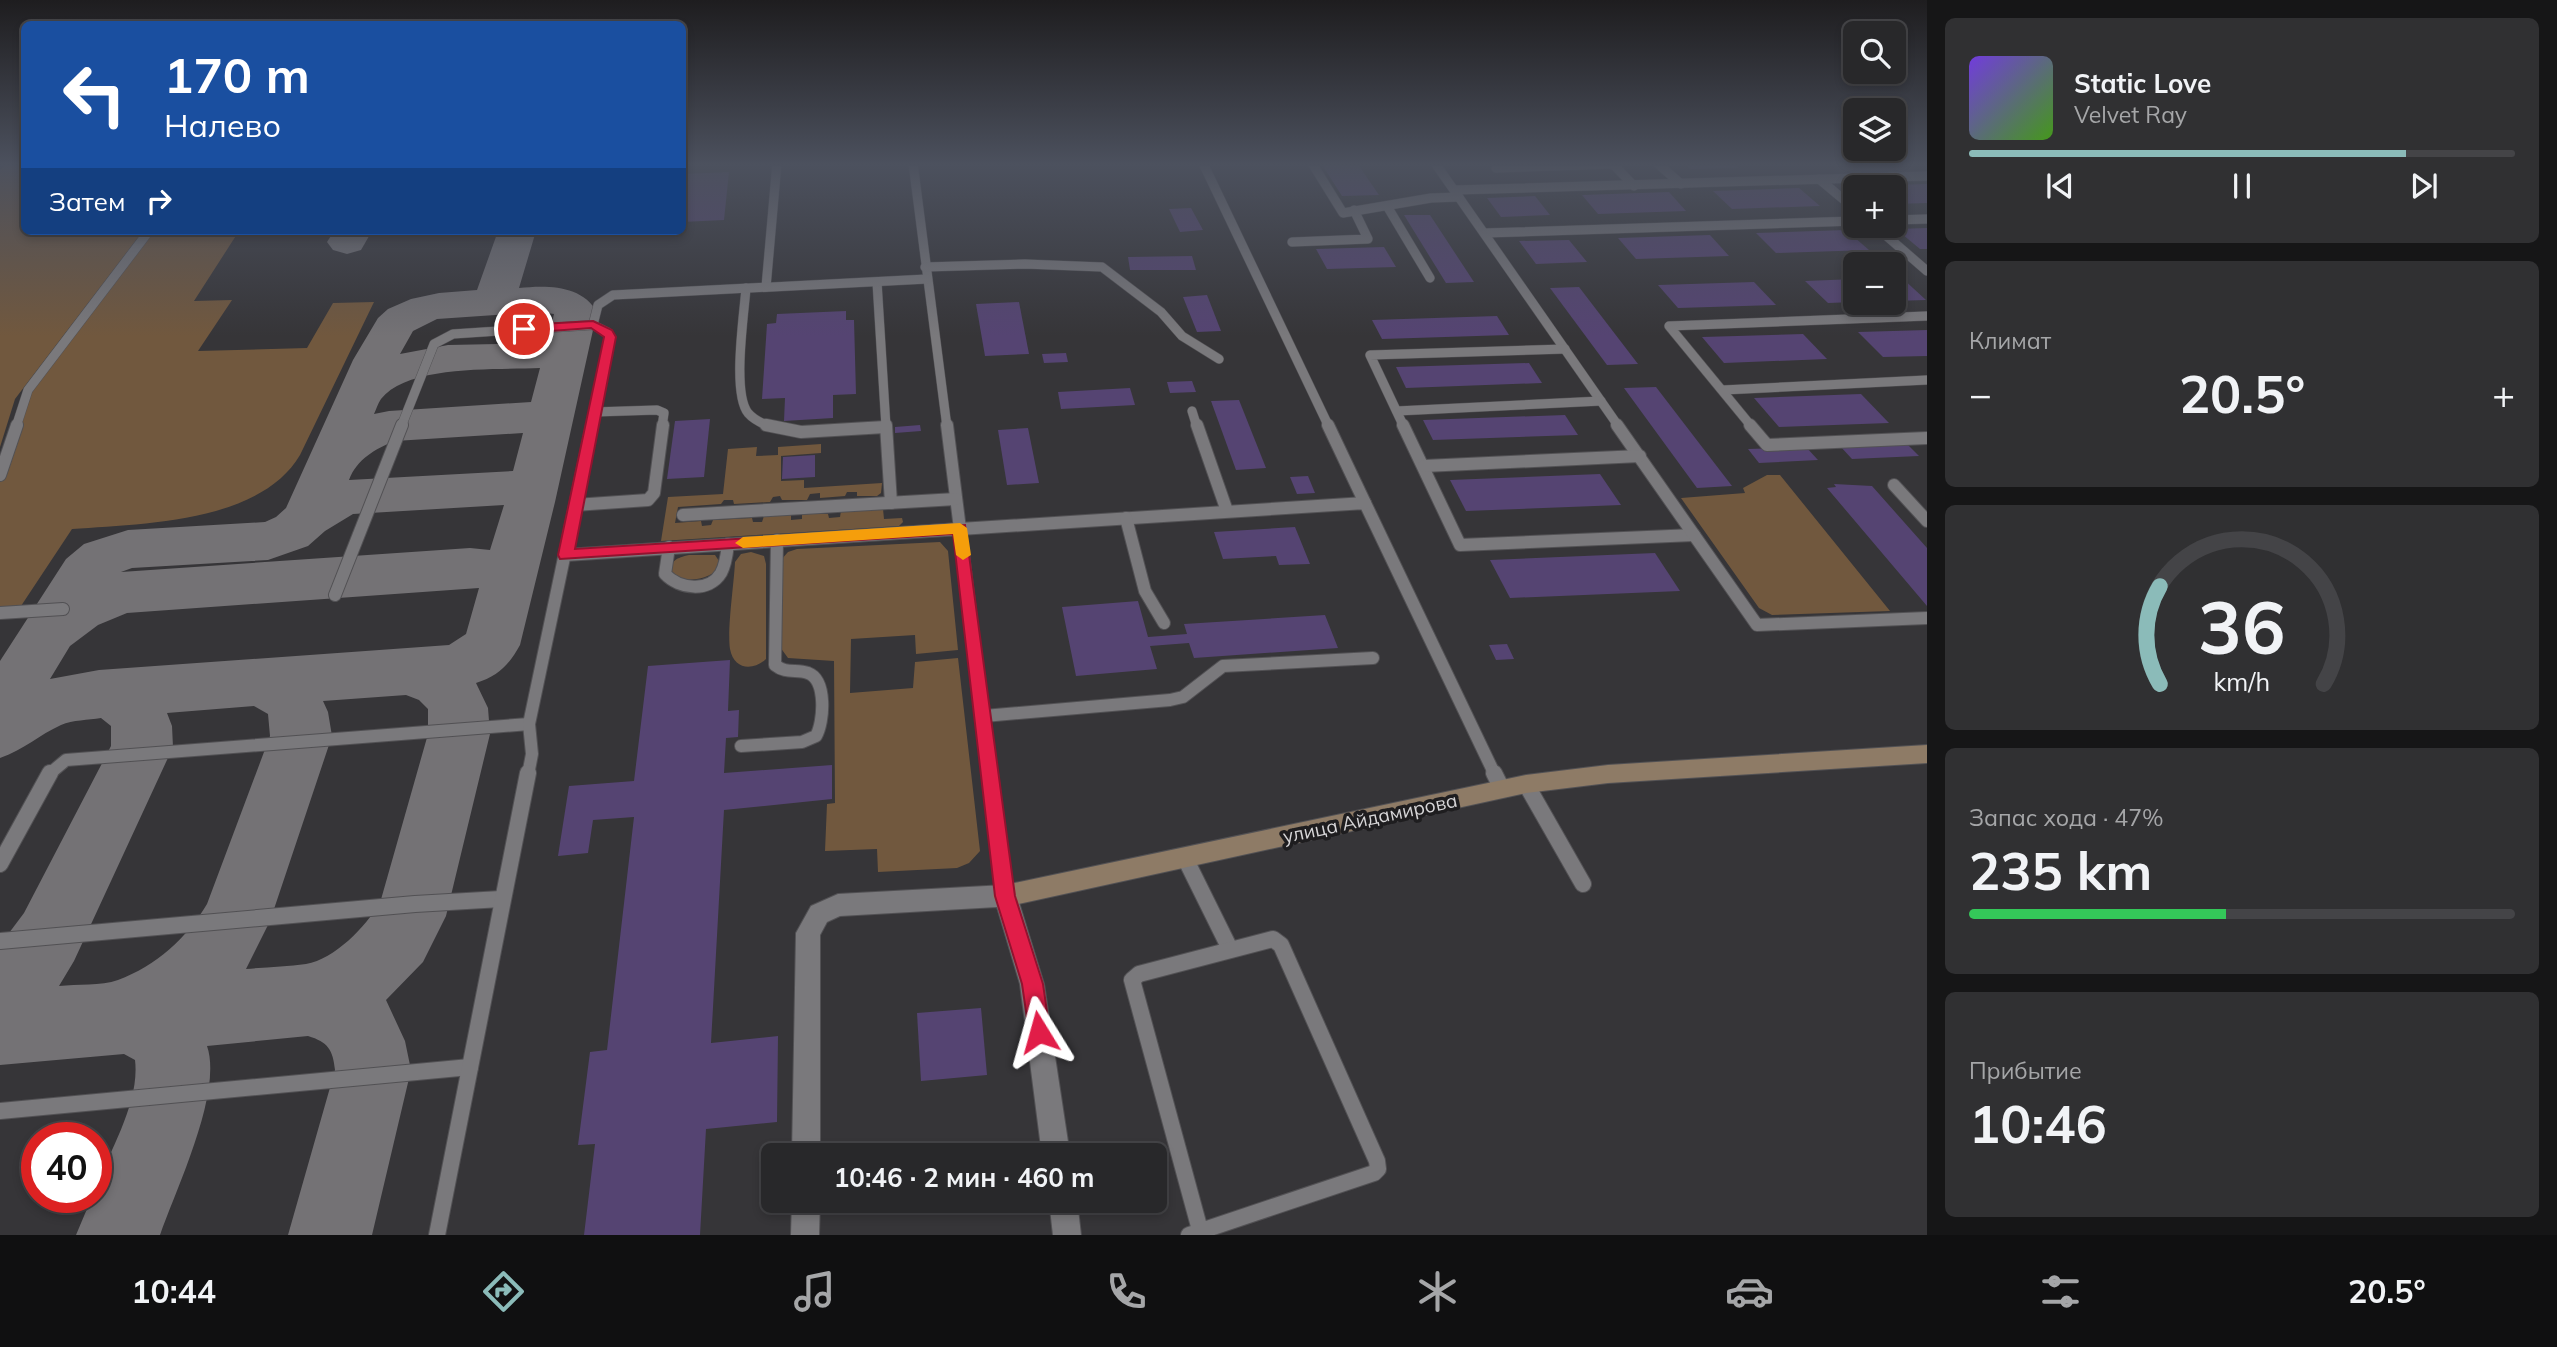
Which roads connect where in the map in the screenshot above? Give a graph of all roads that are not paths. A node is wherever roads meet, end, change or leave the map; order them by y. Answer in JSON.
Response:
{"nodes":[{"id":1,"x":771,"y":221,"type":"edge"},
{"id":2,"x":920,"y":221,"type":"edge"},
{"id":3,"x":1230,"y":221,"type":"edge"},
{"id":4,"x":1359,"y":221,"type":"edge"},
{"id":5,"x":1396,"y":221,"type":"edge"},
{"id":6,"x":1476,"y":221,"type":"edge"},
{"id":7,"x":1843,"y":221,"type":"edge"},
{"id":8,"x":1485,"y":233,"type":"junction"},
{"id":9,"x":146,"y":235,"type":"edge"},
{"id":10,"x":1889,"y":238,"type":"edge"},
{"id":11,"x":1292,"y":242,"type":"dead end"},
{"id":12,"x":1927,"y":271,"type":"edge"},
{"id":13,"x":926,"y":273,"type":"junction"},
{"id":14,"x":1430,"y":278,"type":"dead end"},
{"id":15,"x":877,"y":282,"type":"junction"},
{"id":16,"x":766,"y":287,"type":"junction"},
{"id":17,"x":746,"y":288,"type":"junction"},
{"id":18,"x":1927,"y":316,"type":"edge"},
{"id":19,"x":593,"y":325,"type":"junction"},
{"id":20,"x":1565,"y":349,"type":"junction"},
{"id":21,"x":1219,"y":359,"type":"dead end"},
{"id":22,"x":1927,"y":380,"type":"edge"},
{"id":23,"x":1723,"y":390,"type":"junction"},
{"id":24,"x":1601,"y":401,"type":"junction"},
{"id":25,"x":1192,"y":411,"type":"dead end"},
{"id":26,"x":1397,"y":411,"type":"junction"},
{"id":27,"x":594,"y":412,"type":"junction"},
{"id":28,"x":885,"y":427,"type":"junction"},
{"id":29,"x":1927,"y":438,"type":"edge"},
{"id":30,"x":1640,"y":456,"type":"junction"},
{"id":31,"x":1424,"y":466,"type":"junction"},
{"id":32,"x":0,"y":475,"type":"edge"},
{"id":33,"x":1894,"y":485,"type":"dead end"},
{"id":34,"x":956,"y":499,"type":"junction"},
{"id":35,"x":891,"y":503,"type":"junction"},
{"id":36,"x":1365,"y":503,"type":"junction"},
{"id":37,"x":575,"y":505,"type":"junction"},
{"id":38,"x":1227,"y":511,"type":"junction"},
{"id":39,"x":683,"y":515,"type":"dead end"},
{"id":40,"x":1126,"y":518,"type":"junction"},
{"id":41,"x":1927,"y":521,"type":"edge"},
{"id":42,"x":960,"y":528,"type":"junction"},
{"id":43,"x":1694,"y":535,"type":"junction"},
{"id":44,"x":777,"y":540,"type":"junction"},
{"id":45,"x":728,"y":544,"type":"junction"},
{"id":46,"x":669,"y":547,"type":"junction"},
{"id":47,"x":566,"y":555,"type":"junction"},
{"id":48,"x":335,"y":595,"type":"dead end"},
{"id":49,"x":63,"y":609,"type":"dead end"},
{"id":50,"x":0,"y":613,"type":"edge"},
{"id":51,"x":1927,"y":618,"type":"edge"},
{"id":52,"x":1164,"y":623,"type":"dead end"},
{"id":53,"x":1373,"y":658,"type":"dead end"},
{"id":54,"x":984,"y":716,"type":"junction"},
{"id":55,"x":529,"y":724,"type":"junction"},
{"id":56,"x":741,"y":746,"type":"dead end"},
{"id":57,"x":1927,"y":754,"type":"edge"},
{"id":58,"x":1526,"y":784,"type":"junction"},
{"id":59,"x":1502,"y":789,"type":"junction"},
{"id":60,"x":1185,"y":858,"type":"junction"},
{"id":61,"x":0,"y":864,"type":"edge"},
{"id":62,"x":1583,"y":884,"type":"dead end"},
{"id":63,"x":1005,"y":896,"type":"junction"},
{"id":64,"x":500,"y":899,"type":"junction"},
{"id":65,"x":0,"y":942,"type":"edge"},
{"id":66,"x":1230,"y":949,"type":"junction"},
{"id":67,"x":470,"y":1067,"type":"junction"},
{"id":68,"x":0,"y":1111,"type":"edge"},
{"id":69,"x":806,"y":1143,"type":"edge"},
{"id":70,"x":1054,"y":1143,"type":"edge"},
{"id":71,"x":806,"y":1213,"type":"edge"},
{"id":72,"x":1064,"y":1213,"type":"edge"},
{"id":73,"x":1195,"y":1233,"type":"edge"},
{"id":74,"x":437,"y":1235,"type":"edge"},
{"id":75,"x":805,"y":1235,"type":"edge"},
{"id":76,"x":1067,"y":1235,"type":"edge"}],
"edges":[{"from":1,"to":16,"type":"lane"},
{"from":2,"to":13,"type":"lane"},
{"from":3,"to":36,"type":"lane"},
{"from":4,"to":11,"type":"lane"},
{"from":5,"to":14,"type":"lane"},
{"from":6,"to":8,"type":"lane"},
{"from":7,"to":8,"type":"lane"},
{"from":8,"to":20,"type":"lane"},
{"from":9,"to":32,"type":"lane"},
{"from":10,"to":12,"type":"lane"},
{"from":13,"to":15,"type":"lane"},
{"from":13,"to":21,"type":"lane"},
{"from":13,"to":34,"type":"lane"},
{"from":15,"to":16,"type":"lane"},
{"from":15,"to":28,"type":"lane"},
{"from":16,"to":17,"type":"lane"},
{"from":17,"to":19,"type":"lane"},
{"from":17,"to":28,"type":"lane"},
{"from":18,"to":23,"type":"lane"},
{"from":19,"to":27,"type":"lane"},
{"from":19,"to":48,"type":"lane"},
{"from":20,"to":24,"type":"lane"},
{"from":20,"to":26,"type":"lane"},
{"from":22,"to":23,"type":"lane"},
{"from":23,"to":29,"type":"lane"},
{"from":24,"to":26,"type":"lane"},
{"from":24,"to":30,"type":"lane"},
{"from":25,"to":38,"type":"lane"},
{"from":26,"to":31,"type":"lane"},
{"from":27,"to":37,"type":"lane"},
{"from":27,"to":37,"type":"lane"},
{"from":28,"to":35,"type":"lane"},
{"from":30,"to":31,"type":"lane"},
{"from":30,"to":43,"type":"lane"},
{"from":31,"to":43,"type":"lane"},
{"from":33,"to":41,"type":"lane"},
{"from":34,"to":35,"type":"lane"},
{"from":34,"to":42,"type":"lane"},
{"from":35,"to":39,"type":"lane"},
{"from":36,"to":38,"type":"lane"},
{"from":36,"to":59,"type":"lane"},
{"from":37,"to":47,"type":"lane"},
{"from":38,"to":40,"type":"lane"},
{"from":40,"to":42,"type":"lane"},
{"from":40,"to":52,"type":"lane"},
{"from":42,"to":44,"type":"lane"},
{"from":42,"to":54,"type":"lane"},
{"from":43,"to":51,"type":"lane"},
{"from":44,"to":45,"type":"lane"},
{"from":44,"to":56,"type":"lane"},
{"from":45,"to":46,"type":"lane"},
{"from":45,"to":46,"type":"lane"},
{"from":46,"to":47,"type":"lane"},
{"from":47,"to":55,"type":"lane"},
{"from":49,"to":50,"type":"lane"},
{"from":53,"to":54,"type":"lane"},
{"from":54,"to":63,"type":"lane"},
{"from":55,"to":61,"type":"lane"},
{"from":55,"to":64,"type":"lane"},
{"from":57,"to":58,"type":"main road","name":"улица Айдамирова"},
{"from":58,"to":59,"type":"main road","name":"улица Айдамирова"},
{"from":58,"to":62,"type":"lane"},
{"from":59,"to":60,"type":"main road","name":"улица Айдамирова"},
{"from":60,"to":63,"type":"main road","name":"улица Айдамирова"},
{"from":60,"to":66,"type":"lane"},
{"from":63,"to":69,"type":"street","name":"улица Айдамирова"},
{"from":63,"to":70,"type":"street"},
{"from":64,"to":65,"type":"lane"},
{"from":64,"to":67,"type":"lane"},
{"from":66,"to":73,"type":"lane"},
{"from":66,"to":73,"type":"lane"},
{"from":67,"to":68,"type":"lane"},
{"from":67,"to":74,"type":"lane"},
{"from":71,"to":75,"type":"street"},
{"from":72,"to":76,"type":"street"}]}
